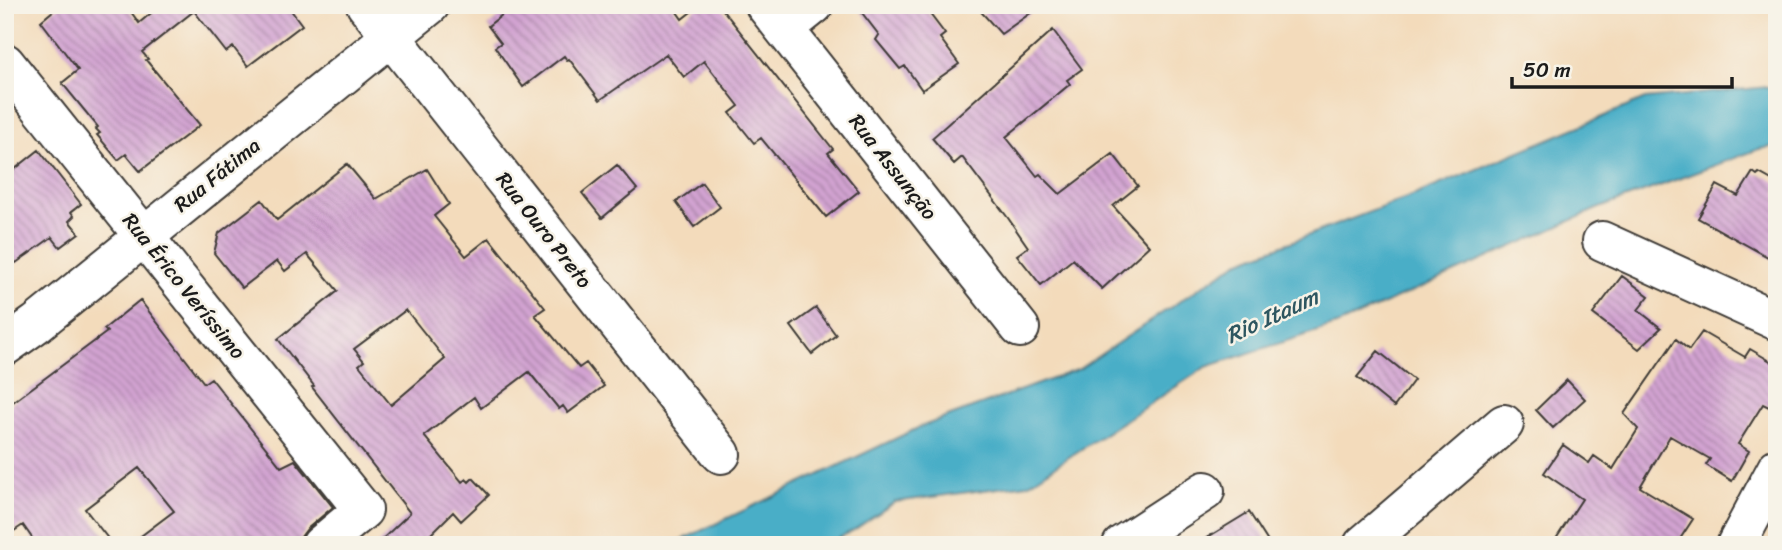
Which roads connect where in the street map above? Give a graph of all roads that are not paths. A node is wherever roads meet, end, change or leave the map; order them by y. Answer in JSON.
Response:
{"nodes":[{"id":1,"x":366,"y":5,"type":"edge"},
{"id":2,"x":429,"y":5,"type":"edge"},
{"id":3,"x":814,"y":5,"type":"edge"},
{"id":4,"x":775,"y":17,"type":"edge"},
{"id":5,"x":390,"y":36,"type":"junction"},
{"id":6,"x":5,"y":63,"type":"edge"},
{"id":7,"x":143,"y":235,"type":"junction"},
{"id":8,"x":1602,"y":241,"type":"dead end"},
{"id":9,"x":1777,"y":321,"type":"edge"},
{"id":10,"x":1020,"y":328,"type":"dead end"},
{"id":11,"x":5,"y":346,"type":"edge"},
{"id":12,"x":1504,"y":424,"type":"dead end"},
{"id":13,"x":721,"y":454,"type":"dead end"},
{"id":14,"x":1777,"y":468,"type":"edge"},
{"id":15,"x":1205,"y":491,"type":"dead end"},
{"id":16,"x":321,"y":545,"type":"edge"},
{"id":17,"x":1122,"y":545,"type":"edge"},
{"id":18,"x":1363,"y":545,"type":"edge"},
{"id":19,"x":1736,"y":545,"type":"edge"}],
"edges":[{"from":1,"to":5,"type":"street","name":"Rua Ouro Preto"},
{"from":2,"to":5,"type":"street","name":"Rua Fátima"},
{"from":3,"to":4,"type":"street"},
{"from":4,"to":10,"type":"street","name":"Rua Assunção"},
{"from":5,"to":7,"type":"street","name":"Rua Fátima"},
{"from":5,"to":13,"type":"street","name":"Rua Ouro Preto"},
{"from":6,"to":7,"type":"street","name":"Rua Érico Veríssimo"},
{"from":7,"to":11,"type":"street","name":"Rua Fátima"},
{"from":7,"to":16,"type":"street","name":"Rua Érico Veríssimo"},
{"from":8,"to":9,"type":"street"},
{"from":12,"to":18,"type":"street"},
{"from":14,"to":19,"type":"street"},
{"from":15,"to":17,"type":"street"}]}
